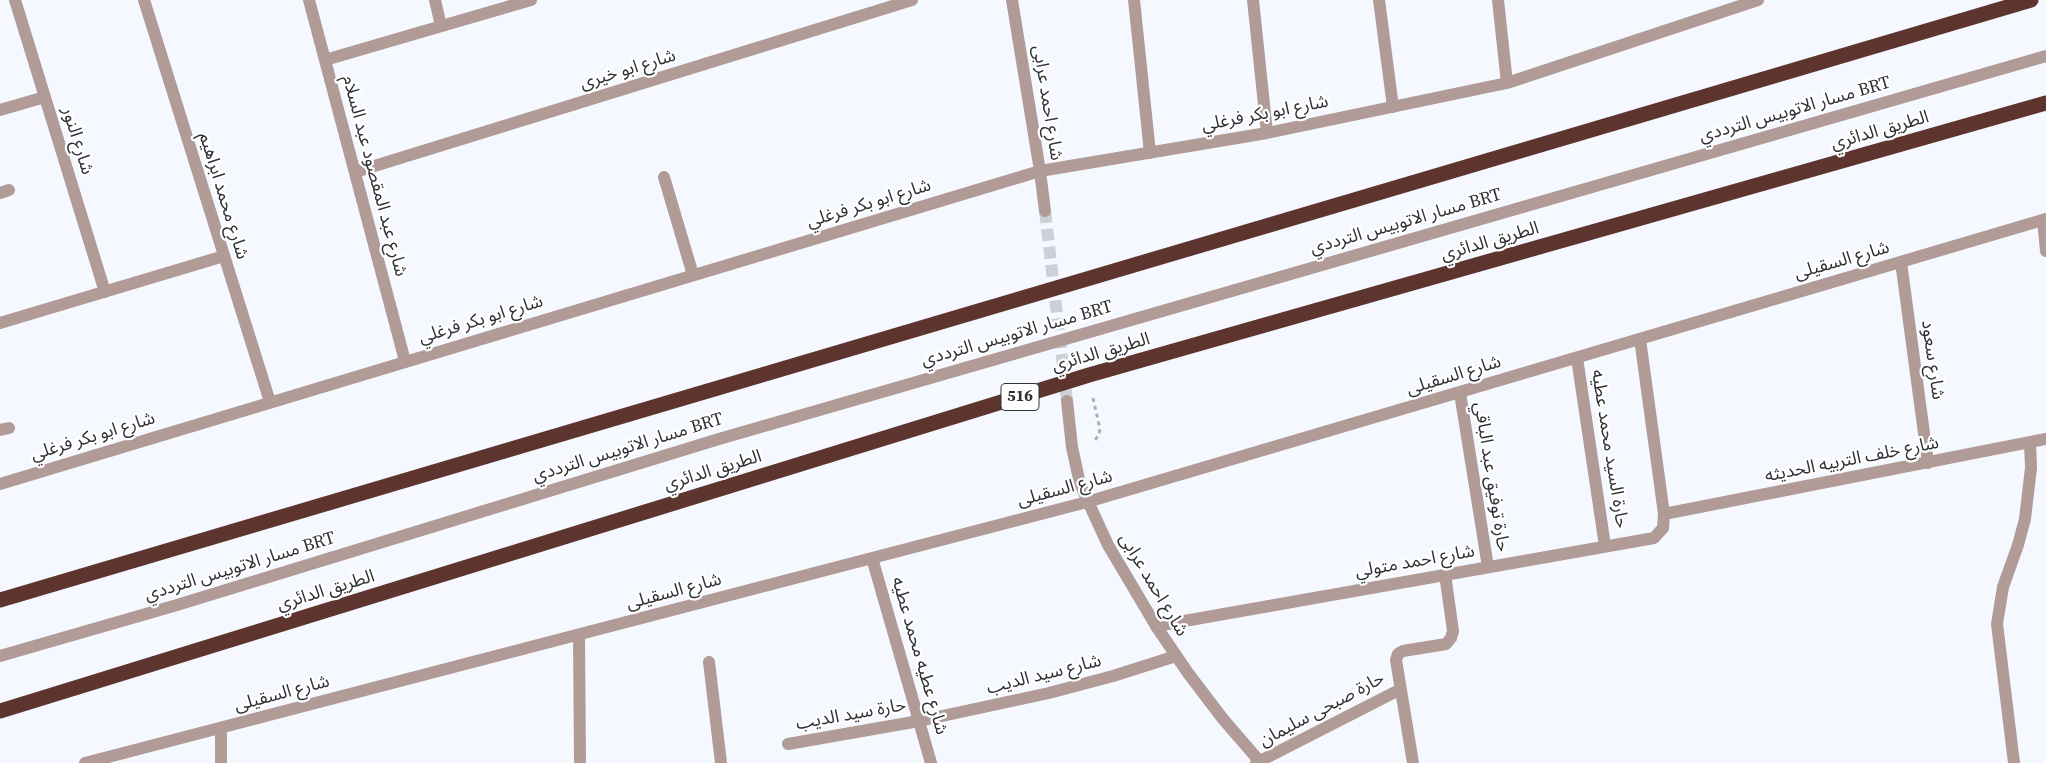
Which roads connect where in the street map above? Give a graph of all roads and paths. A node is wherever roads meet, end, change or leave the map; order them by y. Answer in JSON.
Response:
{"nodes":[{"id":1,"x":15,"y":0,"type":"edge"},
{"id":2,"x":144,"y":0,"type":"edge"},
{"id":3,"x":309,"y":0,"type":"edge"},
{"id":4,"x":435,"y":0,"type":"edge"},
{"id":5,"x":531,"y":0,"type":"edge"},
{"id":6,"x":912,"y":0,"type":"edge"},
{"id":7,"x":1012,"y":0,"type":"edge"},
{"id":8,"x":1134,"y":0,"type":"edge"},
{"id":9,"x":1253,"y":0,"type":"edge"},
{"id":10,"x":1379,"y":0,"type":"edge"},
{"id":11,"x":1498,"y":0,"type":"edge"},
{"id":12,"x":1758,"y":0,"type":"edge"},
{"id":13,"x":2031,"y":0,"type":"edge"},
{"id":14,"x":441,"y":26,"type":"junction"},
{"id":15,"x":2046,"y":56,"type":"edge"},
{"id":16,"x":325,"y":60,"type":"junction"},
{"id":17,"x":1507,"y":82,"type":"junction"},
{"id":18,"x":45,"y":97,"type":"junction"},
{"id":19,"x":2046,"y":103,"type":"edge"},
{"id":20,"x":1393,"y":107,"type":"junction"},
{"id":21,"x":0,"y":110,"type":"edge"},
{"id":22,"x":1267,"y":133,"type":"junction"},
{"id":23,"x":1150,"y":153,"type":"junction"},
{"id":24,"x":1040,"y":171,"type":"junction"},
{"id":25,"x":355,"y":172,"type":"junction"},
{"id":26,"x":664,"y":177,"type":"dead end"},
{"id":27,"x":1045,"y":212,"type":"tunnel mouth"},
{"id":28,"x":2044,"y":219,"type":"edge"},
{"id":29,"x":2046,"y":251,"type":"edge"},
{"id":30,"x":224,"y":256,"type":"junction"},
{"id":31,"x":1901,"y":262,"type":"junction"},
{"id":32,"x":693,"y":275,"type":"junction"},
{"id":33,"x":105,"y":292,"type":"junction"},
{"id":34,"x":0,"y":324,"type":"edge"},
{"id":35,"x":1640,"y":339,"type":"junction"},
{"id":36,"x":1577,"y":358,"type":"junction"},
{"id":37,"x":405,"y":361,"type":"junction"},
{"id":38,"x":1089,"y":375,"type":"junction"},
{"id":39,"x":1460,"y":393,"type":"junction"},
{"id":40,"x":1067,"y":401,"type":"tunnel mouth"},
{"id":41,"x":270,"y":402,"type":"junction"},
{"id":42,"x":2046,"y":439,"type":"edge"},
{"id":43,"x":1089,"y":442,"type":"dead end"},
{"id":44,"x":2030,"y":442,"type":"junction"},
{"id":45,"x":1928,"y":462,"type":"junction"},
{"id":46,"x":0,"y":484,"type":"edge"},
{"id":47,"x":1087,"y":502,"type":"junction"},
{"id":48,"x":1664,"y":514,"type":"junction"},
{"id":49,"x":1606,"y":546,"type":"junction"},
{"id":50,"x":872,"y":558,"type":"junction"},
{"id":51,"x":1488,"y":567,"type":"junction"},
{"id":52,"x":1445,"y":574,"type":"junction"},
{"id":53,"x":0,"y":600,"type":"edge"},
{"id":54,"x":1156,"y":626,"type":"junction"},
{"id":55,"x":579,"y":635,"type":"junction"},
{"id":56,"x":0,"y":656,"type":"edge"},
{"id":57,"x":1176,"y":656,"type":"junction"},
{"id":58,"x":709,"y":662,"type":"dead end"},
{"id":59,"x":1400,"y":688,"type":"junction"},
{"id":60,"x":0,"y":711,"type":"edge"},
{"id":61,"x":919,"y":721,"type":"junction"},
{"id":62,"x":221,"y":728,"type":"junction"},
{"id":63,"x":788,"y":744,"type":"dead end"},
{"id":64,"x":93,"y":762,"type":"edge"},
{"id":65,"x":221,"y":763,"type":"edge"},
{"id":66,"x":580,"y":763,"type":"edge"},
{"id":67,"x":721,"y":763,"type":"edge"},
{"id":68,"x":931,"y":763,"type":"edge"},
{"id":69,"x":1259,"y":763,"type":"edge"},
{"id":70,"x":1413,"y":763,"type":"edge"},
{"id":71,"x":2014,"y":763,"type":"edge"}],
"edges":[{"from":1,"to":18,"type":"street","name":"شارع النور"},
{"from":2,"to":30,"type":"street","name":"شارع محمد ابراهيم"},
{"from":3,"to":16,"type":"street","name":"شارع عبد المقصود عبد السلام"},
{"from":4,"to":14,"type":"street"},
{"from":5,"to":14,"type":"street"},
{"from":6,"to":25,"type":"street","name":"شارع ابو خيرى"},
{"from":7,"to":24,"type":"street","name":"شارع احمد عرابى"},
{"from":8,"to":23,"type":"street"},
{"from":9,"to":22,"type":"street"},
{"from":10,"to":20,"type":"street"},
{"from":11,"to":17,"type":"street"},
{"from":12,"to":17,"type":"street","name":"شارع ابو بكر فرغلي"},
{"from":13,"to":53,"type":"highway"},
{"from":14,"to":16,"type":"street"},
{"from":15,"to":56,"type":"street","name":"مسار الاتوبيس الترددي BRT"},
{"from":16,"to":25,"type":"street","name":"شارع عبد المقصود عبد السلام"},
{"from":17,"to":20,"type":"street","name":"شارع ابو بكر فرغلي"},
{"from":18,"to":21,"type":"street"},
{"from":18,"to":33,"type":"street","name":"شارع النور"},
{"from":19,"to":38,"type":"highway","name":"الطريق الدائري","number":"516"},
{"from":20,"to":22,"type":"street","name":"شارع ابو بكر فرغلي"},
{"from":22,"to":23,"type":"street","name":"شارع ابو بكر فرغلي"},
{"from":23,"to":24,"type":"street","name":"شارع ابو بكر فرغلي"},
{"from":24,"to":27,"type":"street","name":"شارع احمد عرابى"},
{"from":24,"to":32,"type":"street","name":"شارع ابو بكر فرغلي"},
{"from":25,"to":37,"type":"street","name":"شارع عبد المقصود عبد السلام"},
{"from":26,"to":32,"type":"street"},
{"from":28,"to":29,"type":"street"},
{"from":28,"to":31,"type":"street","name":"شارع السقيلى"},
{"from":30,"to":33,"type":"street"},
{"from":30,"to":41,"type":"street","name":"شارع محمد ابراهيم"},
{"from":31,"to":35,"type":"street","name":"شارع السقيلى"},
{"from":31,"to":45,"type":"street","name":"شارع سعود"},
{"from":32,"to":37,"type":"street","name":"شارع ابو بكر فرغلي"},
{"from":33,"to":34,"type":"street"},
{"from":35,"to":36,"type":"street","name":"شارع السقيلى"},
{"from":35,"to":48,"type":"street"},
{"from":36,"to":39,"type":"street","name":"شارع السقيلى"},
{"from":36,"to":49,"type":"street","name":"حارة السيد محمد عطيه"},
{"from":37,"to":41,"type":"street","name":"شارع ابو بكر فرغلي"},
{"from":38,"to":43,"type":"path"},
{"from":38,"to":60,"type":"highway","name":"الطريق الدائري","number":"516"},
{"from":39,"to":47,"type":"street","name":"شارع السقيلى"},
{"from":39,"to":51,"type":"street","name":"حارة توفيق عبد الباقي"},
{"from":40,"to":47,"type":"street","name":"شارع احمد عرابى"},
{"from":41,"to":46,"type":"street","name":"شارع ابو بكر فرغلي"},
{"from":42,"to":44,"type":"street","name":"شارع خلف التربيه الحديثه"},
{"from":44,"to":45,"type":"street","name":"شارع خلف التربيه الحديثه"},
{"from":44,"to":71,"type":"street"},
{"from":45,"to":48,"type":"street","name":"شارع خلف التربيه الحديثه"},
{"from":47,"to":50,"type":"street","name":"شارع السقيلى"},
{"from":47,"to":54,"type":"street","name":"شارع احمد عرابى"},
{"from":48,"to":49,"type":"street","name":"شارع احمد متولي"},
{"from":49,"to":51,"type":"street","name":"شارع احمد متولي"},
{"from":50,"to":55,"type":"street","name":"شارع السقيلى"},
{"from":50,"to":61,"type":"street","name":"شارع عطيه محمد عطيه"},
{"from":51,"to":52,"type":"street","name":"شارع احمد متولي"},
{"from":52,"to":54,"type":"street","name":"شارع احمد متولي"},
{"from":52,"to":59,"type":"street"},
{"from":54,"to":57,"type":"street","name":"شارع احمد عرابى"},
{"from":55,"to":62,"type":"street","name":"شارع السقيلى"},
{"from":55,"to":66,"type":"street"},
{"from":57,"to":61,"type":"street","name":"شارع سيد الديب"},
{"from":57,"to":69,"type":"street","name":"شارع احمد عرابى"},
{"from":58,"to":67,"type":"street"},
{"from":59,"to":69,"type":"street","name":"حارة صبحى سليمان"},
{"from":59,"to":70,"type":"street"},
{"from":61,"to":63,"type":"street","name":"حارة سيد الديب"},
{"from":61,"to":68,"type":"street","name":"شارع عطيه محمد عطيه"},
{"from":62,"to":64,"type":"street","name":"شارع السقيلى"},
{"from":62,"to":65,"type":"street"}]}
